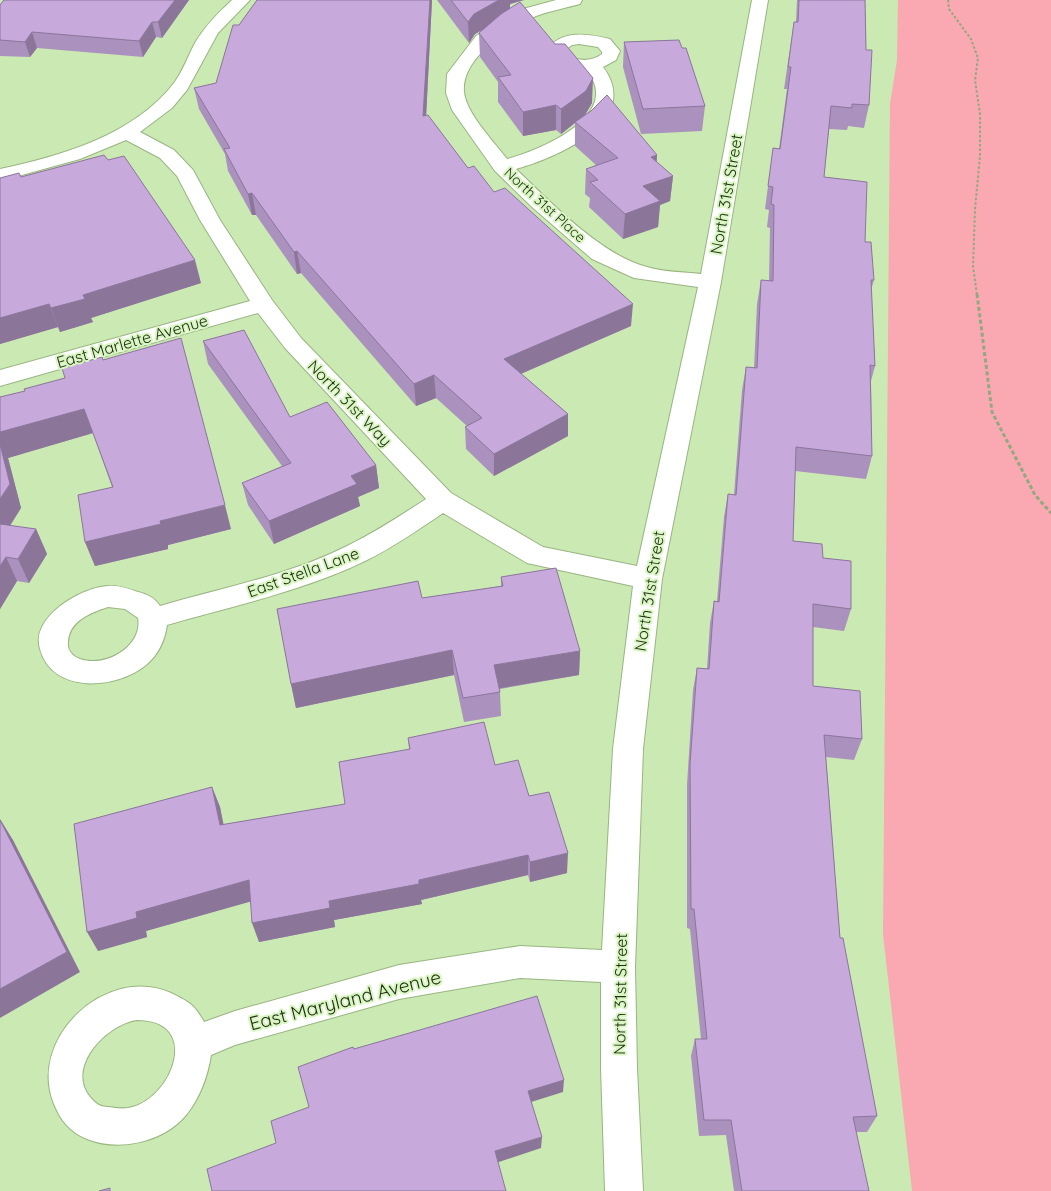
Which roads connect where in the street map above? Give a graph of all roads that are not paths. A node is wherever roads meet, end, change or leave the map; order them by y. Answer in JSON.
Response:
{"nodes":[{"id":1,"x":242,"y":0,"type":"edge"},
{"id":2,"x":574,"y":0,"type":"edge"},
{"id":3,"x":754,"y":1,"type":"edge"},
{"id":4,"x":592,"y":65,"type":"dead end"},
{"id":5,"x":126,"y":132,"type":"junction"},
{"id":6,"x":502,"y":166,"type":"junction"},
{"id":7,"x":0,"y":175,"type":"edge"},
{"id":8,"x":710,"y":282,"type":"junction"},
{"id":9,"x":264,"y":304,"type":"junction"},
{"id":10,"x":0,"y":378,"type":"edge"},
{"id":11,"x":442,"y":500,"type":"junction"},
{"id":12,"x":648,"y":580,"type":"junction"},
{"id":13,"x":152,"y":619,"type":"dead end"},
{"id":14,"x":618,"y":967,"type":"junction"},
{"id":15,"x":194,"y":1044,"type":"dead end"},
{"id":16,"x":624,"y":1191,"type":"edge"}],
"edges":[{"from":1,"to":5,"type":"street"},
{"from":2,"to":6,"type":"street","name":"North 31st Place"},
{"from":3,"to":8,"type":"street","name":"North 31st Street"},
{"from":4,"to":6,"type":"street"},
{"from":5,"to":7,"type":"street"},
{"from":5,"to":9,"type":"street","name":"North 31st Way"},
{"from":6,"to":8,"type":"street","name":"North 31st Place"},
{"from":8,"to":12,"type":"street","name":"North 31st Street"},
{"from":9,"to":10,"type":"street","name":"East Marlette Avenue"},
{"from":9,"to":11,"type":"street","name":"North 31st Way"},
{"from":11,"to":12,"type":"street","name":"North 31st Way"},
{"from":11,"to":13,"type":"street","name":"East Stella Lane"},
{"from":12,"to":14,"type":"street","name":"North 31st Street"},
{"from":14,"to":15,"type":"street","name":"East Maryland Avenue"},
{"from":14,"to":16,"type":"street","name":"North 31st Street"}]}
